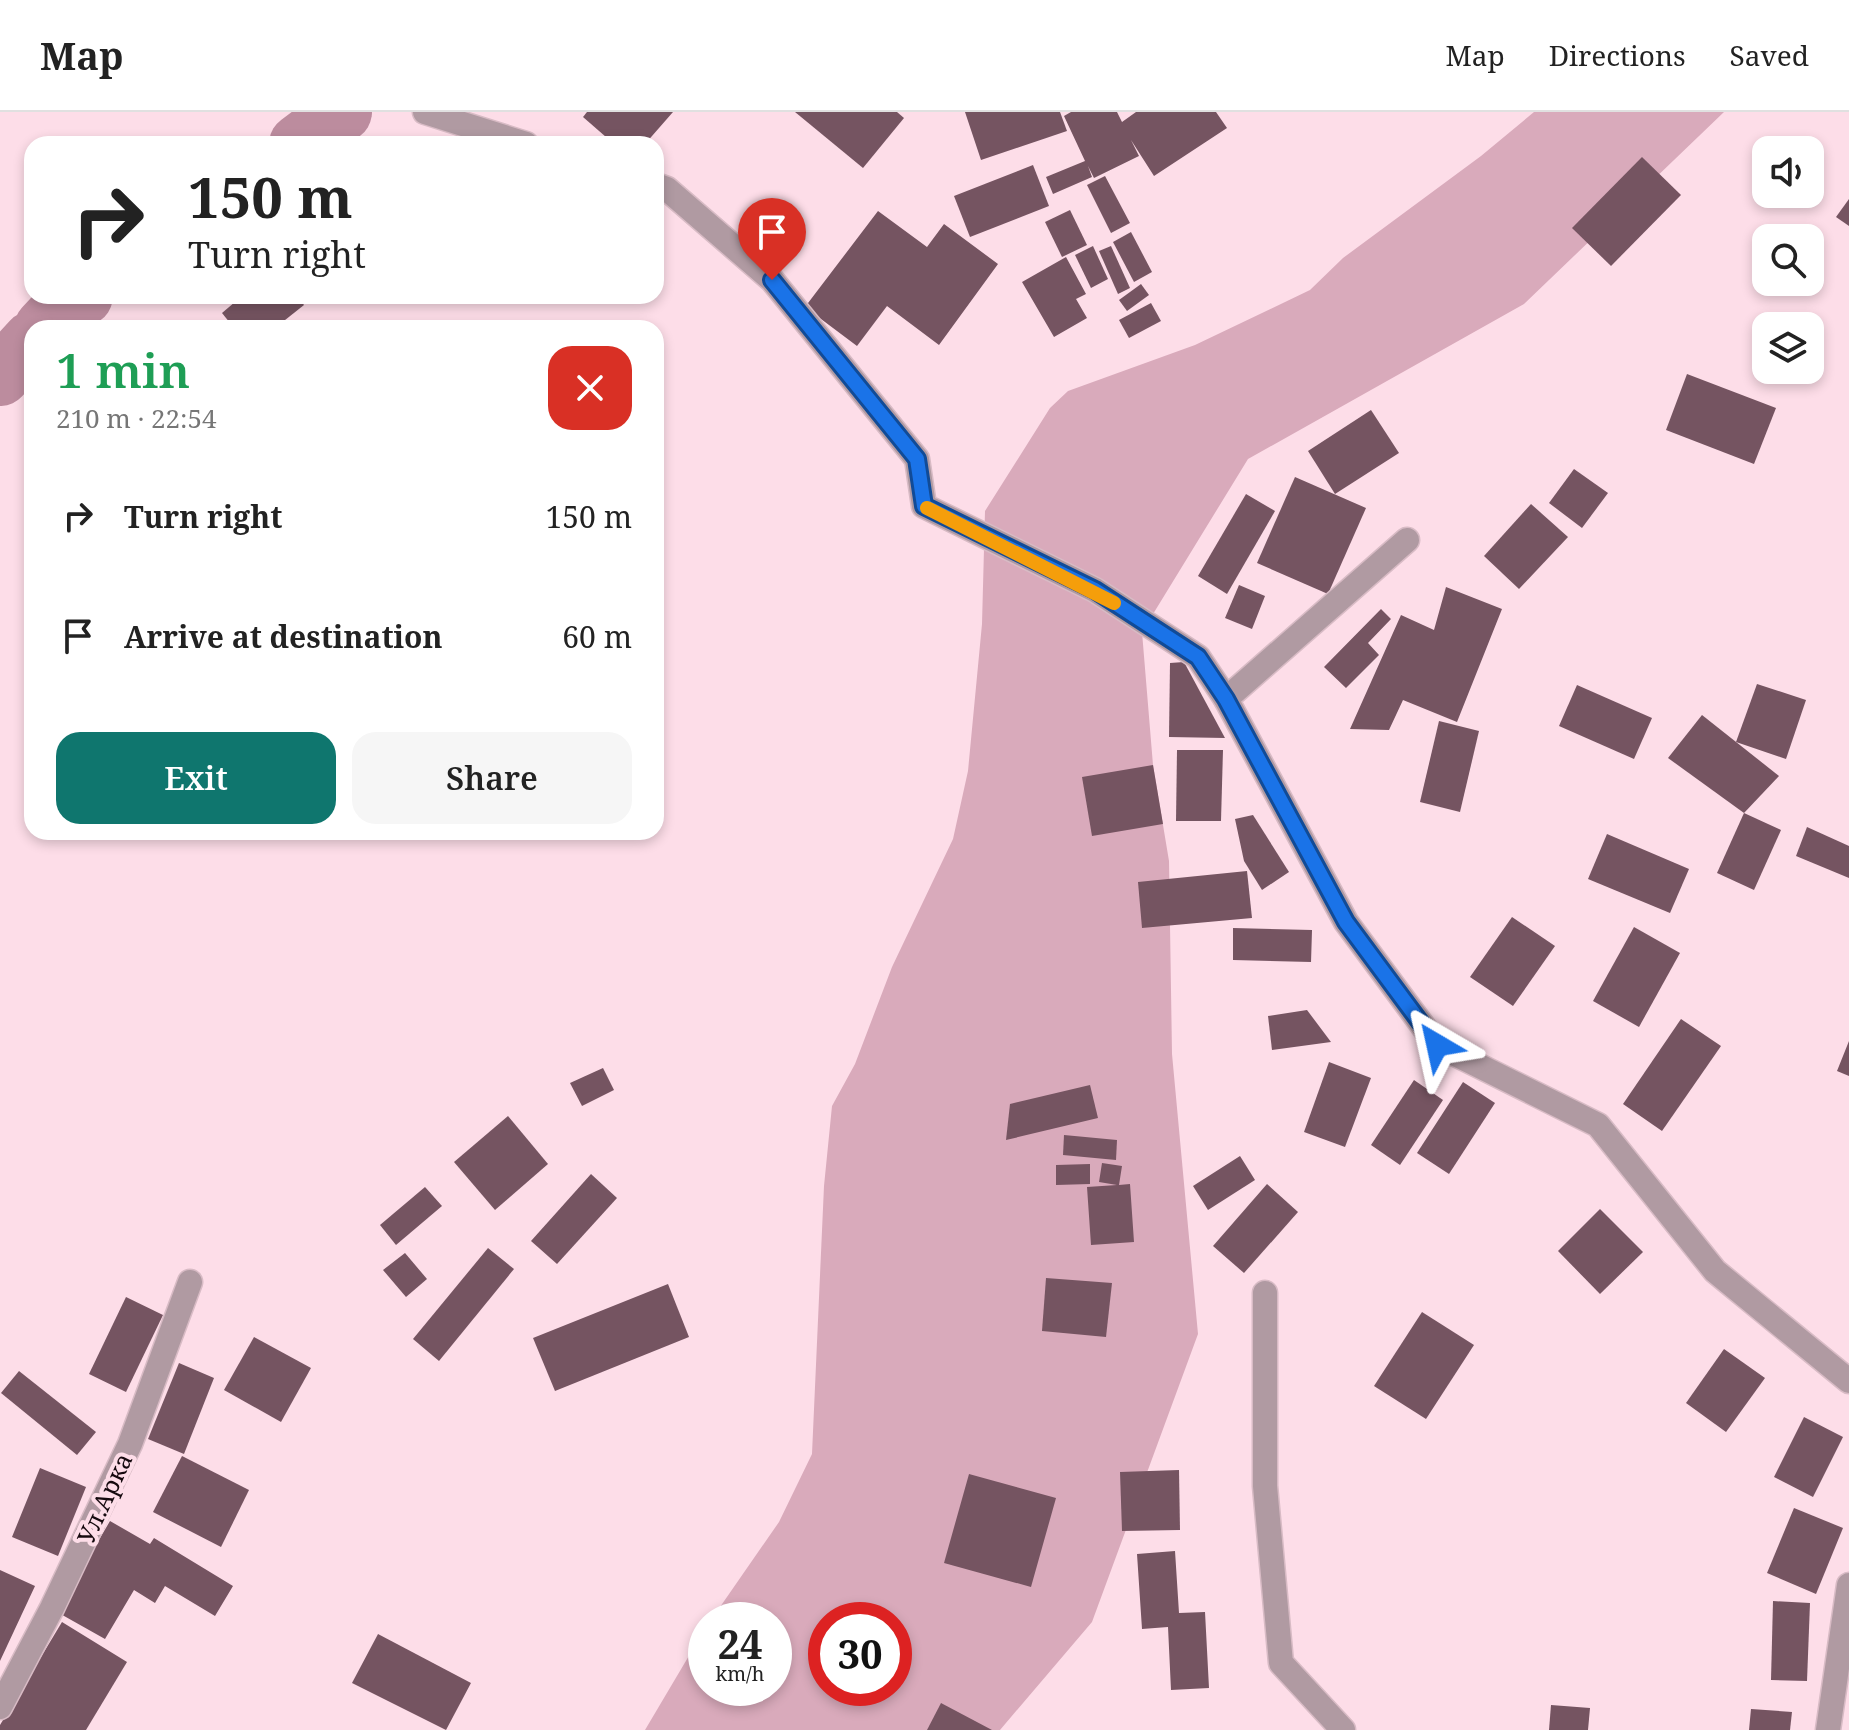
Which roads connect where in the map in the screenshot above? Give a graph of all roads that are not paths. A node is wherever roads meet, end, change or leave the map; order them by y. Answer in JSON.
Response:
{"nodes":[{"id":1,"x":425,"y":112,"type":"edge"},
{"id":2,"x":501,"y":136,"type":"edge"},
{"id":3,"x":664,"y":188,"type":"edge"},
{"id":4,"x":1407,"y":540,"type":"dead end"},
{"id":5,"x":1226,"y":699,"type":"junction"},
{"id":6,"x":190,"y":1282,"type":"dead end"},
{"id":7,"x":1265,"y":1293,"type":"dead end"},
{"id":8,"x":1849,"y":1381,"type":"edge"},
{"id":9,"x":1849,"y":1585,"type":"edge"},
{"id":10,"x":0,"y":1707,"type":"edge"},
{"id":11,"x":1343,"y":1730,"type":"edge"},
{"id":12,"x":1828,"y":1730,"type":"edge"}],
"edges":[{"from":1,"to":2,"type":"street"},
{"from":3,"to":5,"type":"street"},
{"from":4,"to":5,"type":"street"},
{"from":5,"to":8,"type":"street"},
{"from":6,"to":10,"type":"street","name":"Ул.Арка"},
{"from":7,"to":11,"type":"street"},
{"from":9,"to":12,"type":"street"}]}
